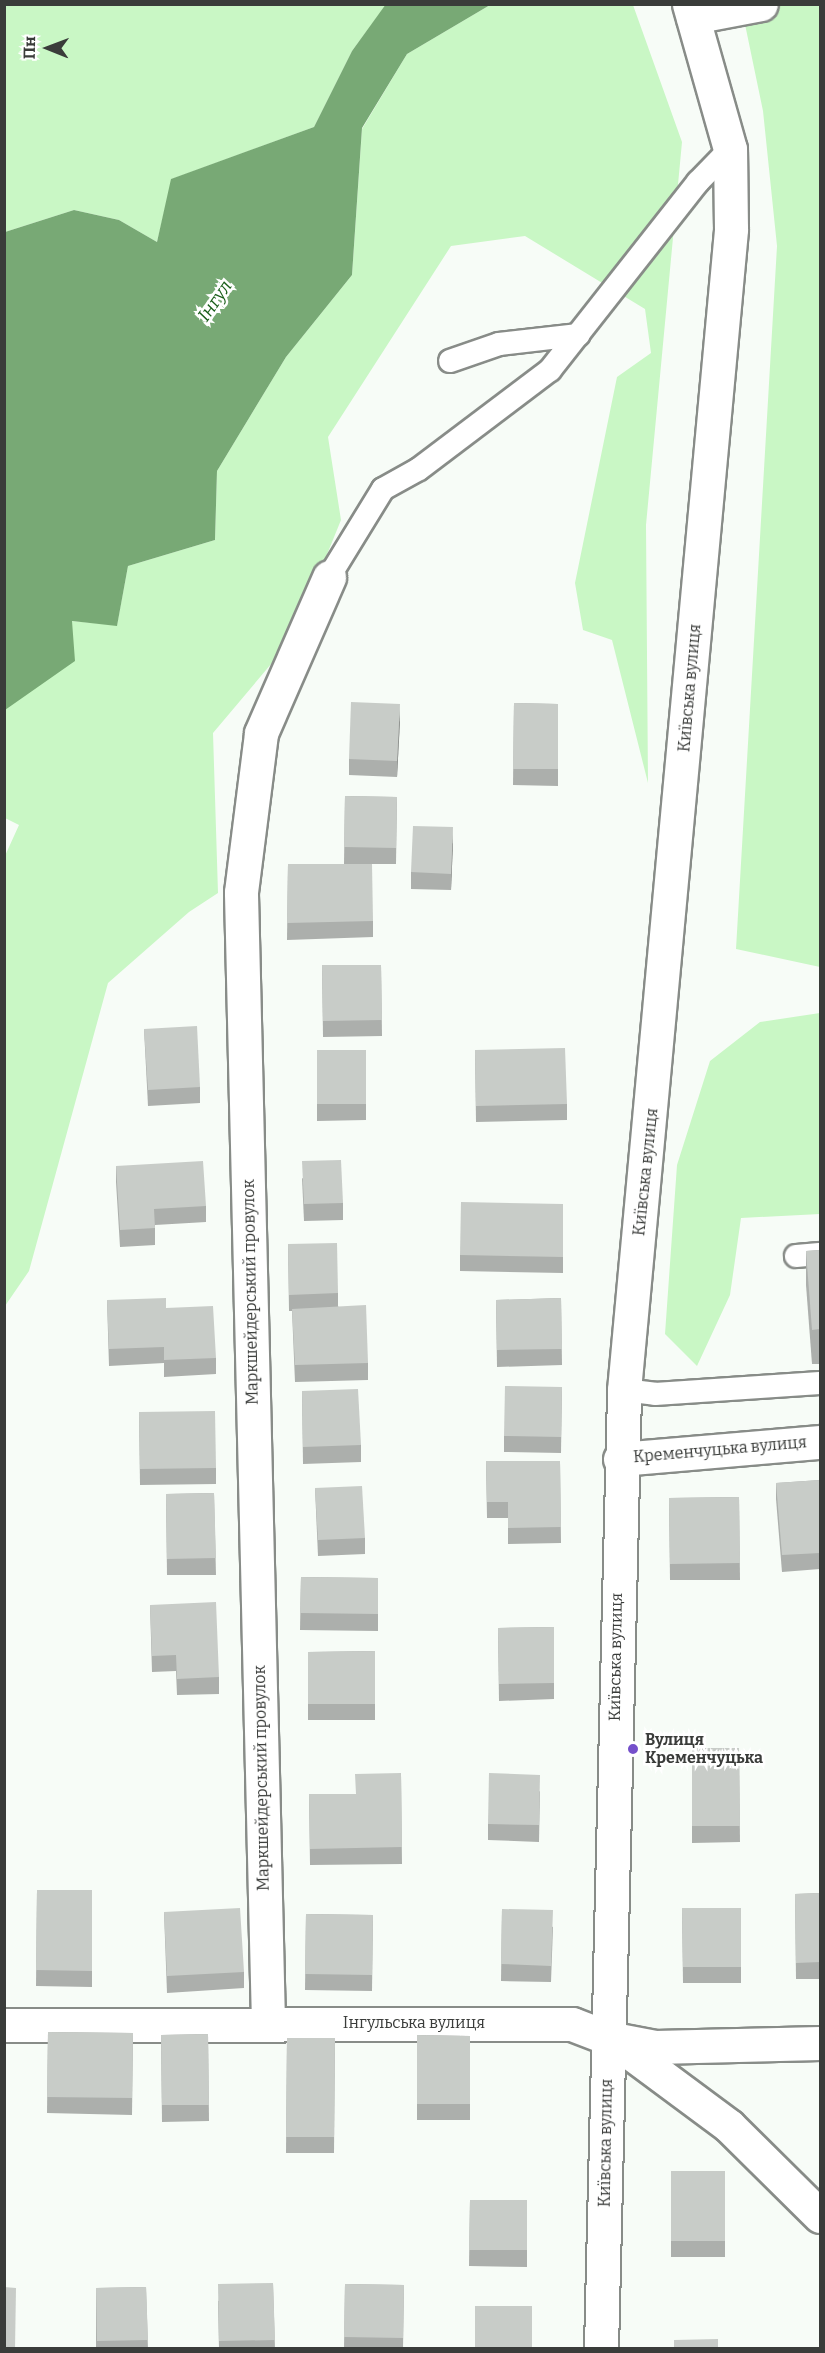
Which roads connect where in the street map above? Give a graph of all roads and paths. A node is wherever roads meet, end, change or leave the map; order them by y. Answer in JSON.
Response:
{"nodes":[{"id":1,"x":761,"y":4,"type":"edge"},
{"id":2,"x":691,"y":11,"type":"edge"},
{"id":3,"x":730,"y":149,"type":"junction"},
{"id":4,"x":578,"y":334,"type":"junction"},
{"id":5,"x":450,"y":361,"type":"dead end"},
{"id":6,"x":329,"y":577,"type":"joint"},
{"id":7,"x":820,"y":1254,"type":"edge"},
{"id":8,"x":796,"y":1256,"type":"dead end"},
{"id":9,"x":820,"y":1383,"type":"edge"},
{"id":10,"x":624,"y":1390,"type":"junction"},
{"id":11,"x":820,"y":1442,"type":"edge"},
{"id":12,"x":620,"y":1459,"type":"junction"},
{"id":13,"x":268,"y":2023,"type":"junction"},
{"id":14,"x":4,"y":2025,"type":"edge"},
{"id":15,"x":608,"y":2037,"type":"junction"},
{"id":16,"x":820,"y":2043,"type":"edge"},
{"id":17,"x":820,"y":2216,"type":"edge"},
{"id":18,"x":601,"y":2349,"type":"edge"}],
"edges":[{"from":1,"to":2,"type":"street"},
{"from":2,"to":3,"type":"street","name":"Київська вулиця"},
{"from":3,"to":4,"type":"lane"},
{"from":3,"to":10,"type":"street","name":"Київська вулиця"},
{"from":4,"to":5,"type":"lane"},
{"from":4,"to":6,"type":"lane"},
{"from":6,"to":13,"type":"street","name":"Маркшейдерський провулок"},
{"from":7,"to":8,"type":"lane"},
{"from":9,"to":10,"type":"lane"},
{"from":10,"to":12,"type":"street","name":"Київська вулиця"},
{"from":11,"to":12,"type":"street","name":"Кременчуцька вулиця"},
{"from":12,"to":15,"type":"street","name":"Київська вулиця"},
{"from":13,"to":14,"type":"street","name":"Інгульська вулиця"},
{"from":13,"to":15,"type":"street","name":"Інгульська вулиця"},
{"from":15,"to":16,"type":"street","name":"Інгульська вулиця"},
{"from":15,"to":17,"type":"street"},
{"from":15,"to":18,"type":"street","name":"Київська вулиця"}]}
